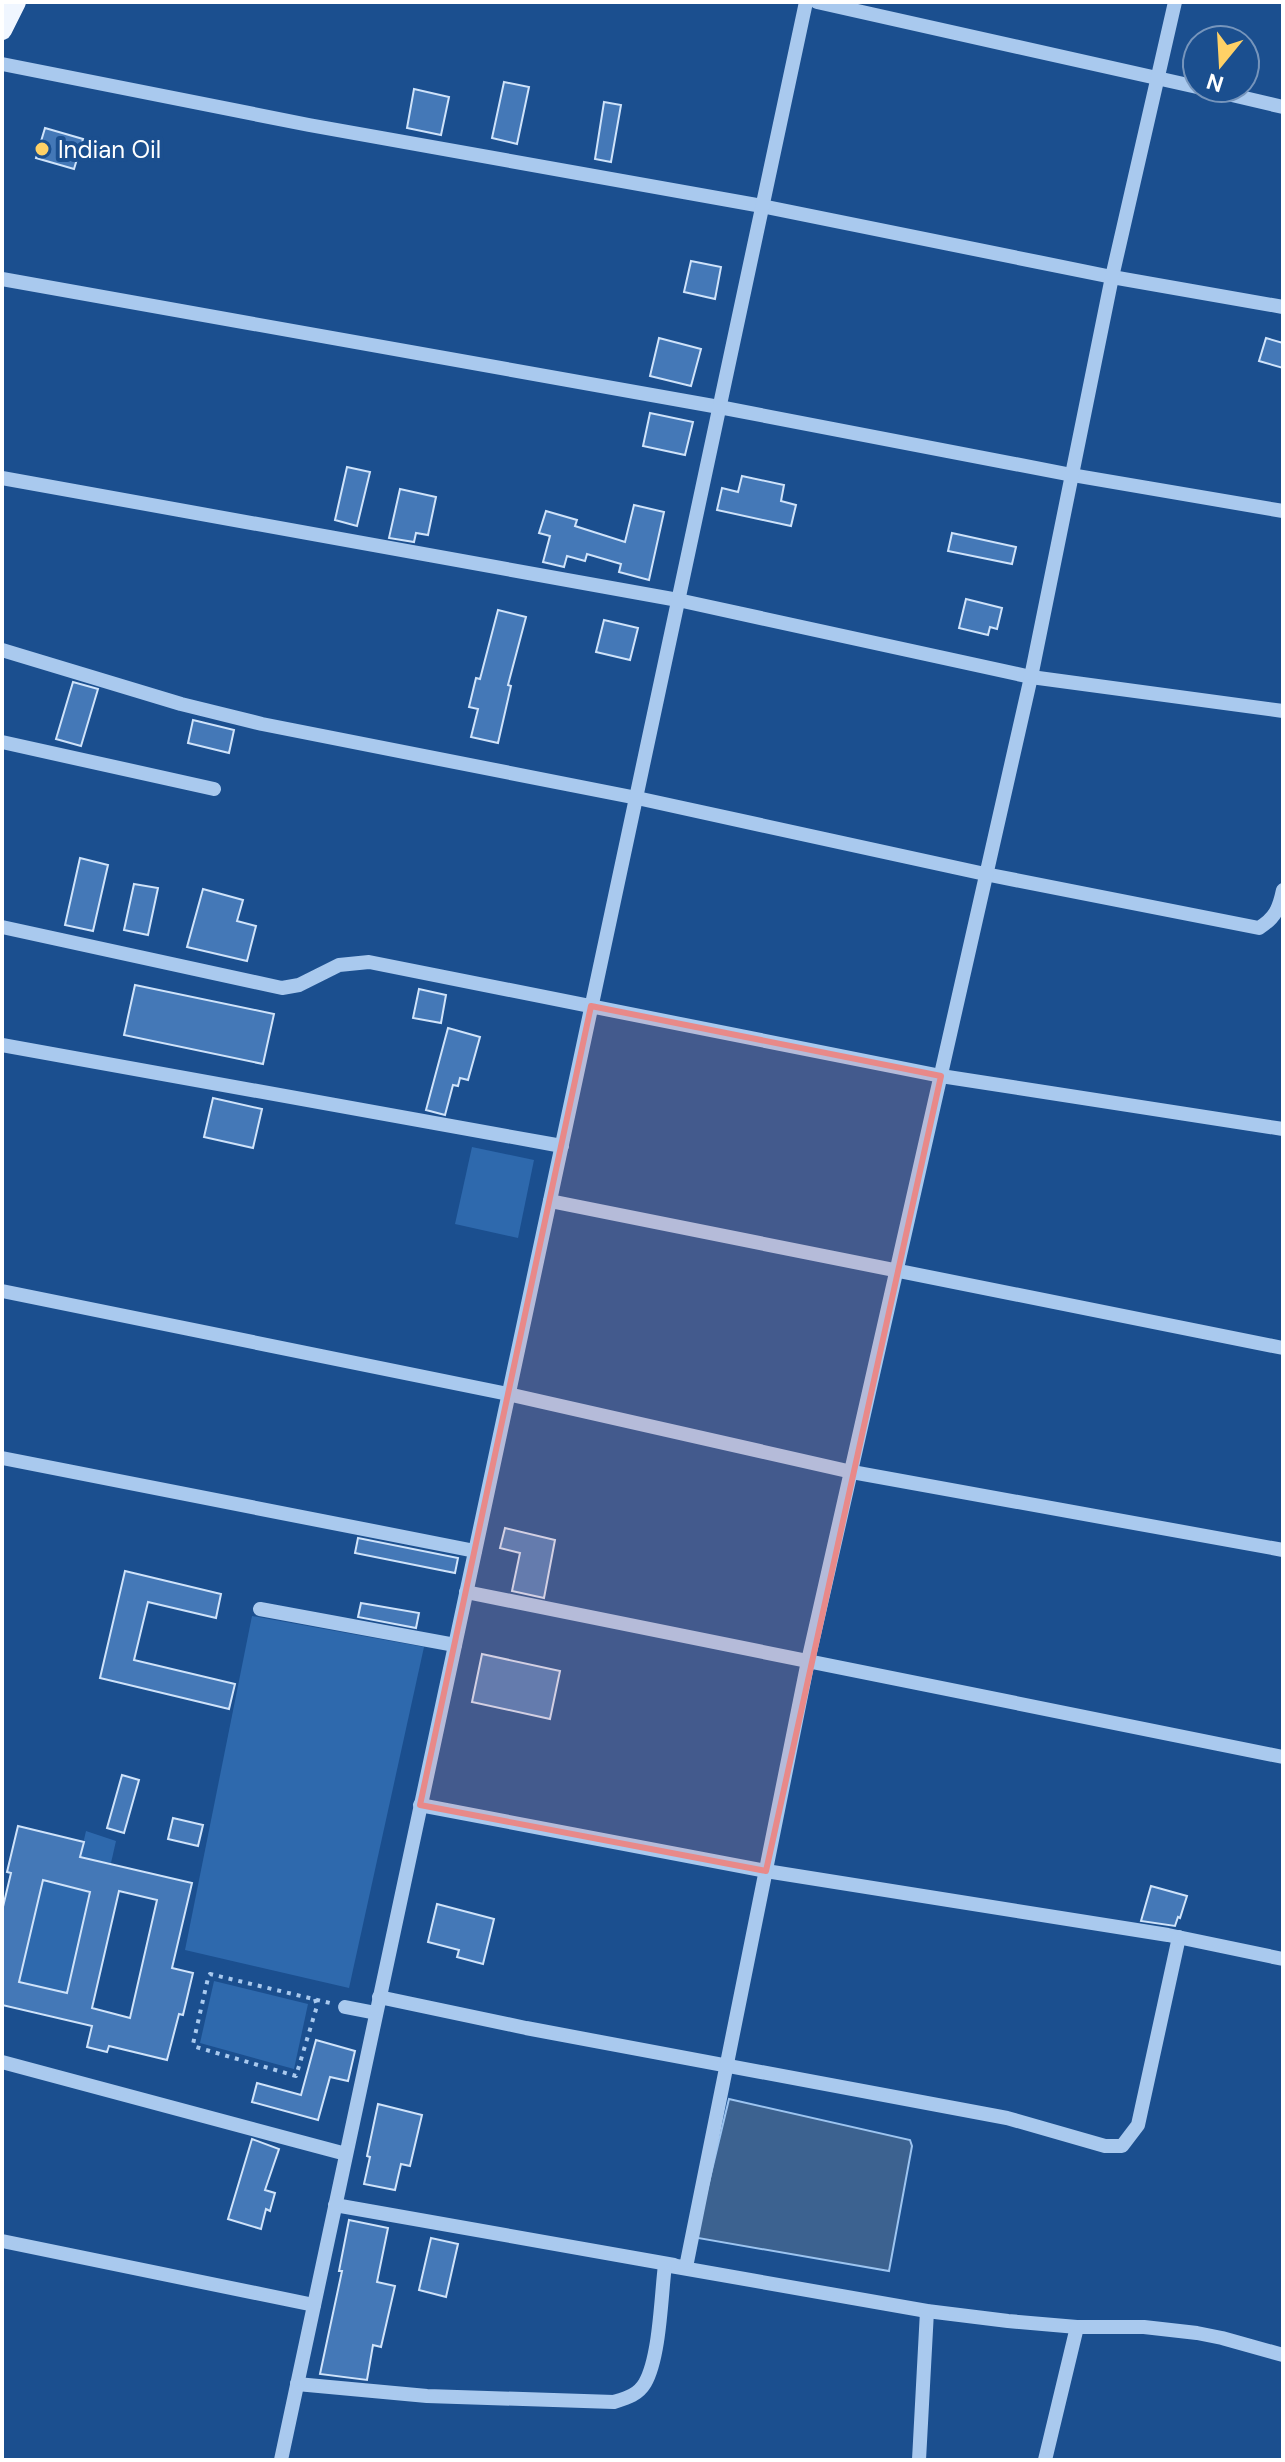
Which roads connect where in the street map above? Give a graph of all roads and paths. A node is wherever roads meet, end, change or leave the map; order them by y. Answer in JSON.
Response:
{"nodes":[{"id":1,"x":16,"y":2,"type":"edge"},
{"id":2,"x":806,"y":2,"type":"edge"},
{"id":3,"x":817,"y":2,"type":"edge"},
{"id":4,"x":1175,"y":2,"type":"edge"},
{"id":5,"x":2,"y":30,"type":"edge"},
{"id":6,"x":2,"y":64,"type":"edge"},
{"id":7,"x":1158,"y":78,"type":"junction"},
{"id":8,"x":1181,"y":83,"type":"edge"},
{"id":9,"x":1261,"y":102,"type":"edge"},
{"id":10,"x":1283,"y":107,"type":"edge"},
{"id":11,"x":762,"y":206,"type":"junction"},
{"id":12,"x":1112,"y":277,"type":"junction"},
{"id":13,"x":2,"y":279,"type":"edge"},
{"id":14,"x":1283,"y":307,"type":"edge"},
{"id":15,"x":719,"y":407,"type":"junction"},
{"id":16,"x":1072,"y":475,"type":"junction"},
{"id":17,"x":2,"y":478,"type":"edge"},
{"id":18,"x":1283,"y":511,"type":"edge"},
{"id":19,"x":678,"y":600,"type":"junction"},
{"id":20,"x":2,"y":650,"type":"edge"},
{"id":21,"x":1031,"y":677,"type":"junction"},
{"id":22,"x":1283,"y":711,"type":"edge"},
{"id":23,"x":2,"y":742,"type":"edge"},
{"id":24,"x":214,"y":789,"type":"dead end"},
{"id":25,"x":637,"y":798,"type":"junction"},
{"id":26,"x":985,"y":874,"type":"junction"},
{"id":27,"x":1283,"y":890,"type":"edge"},
{"id":28,"x":2,"y":927,"type":"edge"},
{"id":29,"x":591,"y":1006,"type":"junction"},
{"id":30,"x":2,"y":1045,"type":"edge"},
{"id":31,"x":941,"y":1076,"type":"junction"},
{"id":32,"x":1283,"y":1129,"type":"edge"},
{"id":33,"x":562,"y":1146,"type":"junction"},
{"id":34,"x":550,"y":1201,"type":"junction"},
{"id":35,"x":897,"y":1272,"type":"junction"},
{"id":36,"x":2,"y":1291,"type":"edge"},
{"id":37,"x":1283,"y":1348,"type":"edge"},
{"id":38,"x":508,"y":1394,"type":"junction"},
{"id":39,"x":2,"y":1458,"type":"edge"},
{"id":40,"x":852,"y":1472,"type":"junction"},
{"id":41,"x":1283,"y":1550,"type":"edge"},
{"id":42,"x":475,"y":1551,"type":"junction"},
{"id":43,"x":466,"y":1592,"type":"junction"},
{"id":44,"x":260,"y":1609,"type":"dead end"},
{"id":45,"x":455,"y":1645,"type":"junction"},
{"id":46,"x":808,"y":1661,"type":"junction"},
{"id":47,"x":1283,"y":1757,"type":"edge"},
{"id":48,"x":420,"y":1805,"type":"junction"},
{"id":49,"x":766,"y":1871,"type":"junction"},
{"id":50,"x":1179,"y":1937,"type":"junction"},
{"id":51,"x":1283,"y":1959,"type":"edge"},
{"id":52,"x":379,"y":1997,"type":"junction"},
{"id":53,"x":315,"y":1999,"type":"joint"},
{"id":54,"x":345,"y":2007,"type":"dead end"},
{"id":55,"x":376,"y":2013,"type":"junction"},
{"id":56,"x":2,"y":2062,"type":"edge"},
{"id":57,"x":726,"y":2066,"type":"junction"},
{"id":58,"x":346,"y":2154,"type":"junction"},
{"id":59,"x":335,"y":2205,"type":"junction"},
{"id":60,"x":2,"y":2241,"type":"edge"},
{"id":61,"x":665,"y":2265,"type":"junction"},
{"id":62,"x":686,"y":2267,"type":"junction"},
{"id":63,"x":314,"y":2305,"type":"junction"},
{"id":64,"x":927,"y":2311,"type":"junction"},
{"id":65,"x":1077,"y":2327,"type":"junction"},
{"id":66,"x":1283,"y":2355,"type":"edge"},
{"id":67,"x":297,"y":2384,"type":"junction"},
{"id":68,"x":281,"y":2460,"type":"edge"},
{"id":69,"x":919,"y":2460,"type":"edge"},
{"id":70,"x":1045,"y":2460,"type":"edge"}],
"edges":[{"from":1,"to":5,"type":"main road"},
{"from":2,"to":11,"type":"street"},
{"from":3,"to":7,"type":"street"},
{"from":4,"to":7,"type":"street"},
{"from":6,"to":11,"type":"street"},
{"from":7,"to":8,"type":"street"},
{"from":7,"to":12,"type":"street"},
{"from":9,"to":10,"type":"street"},
{"from":11,"to":12,"type":"street"},
{"from":11,"to":15,"type":"street"},
{"from":12,"to":14,"type":"street"},
{"from":12,"to":16,"type":"street"},
{"from":13,"to":15,"type":"street"},
{"from":15,"to":16,"type":"street"},
{"from":15,"to":19,"type":"street"},
{"from":16,"to":18,"type":"street"},
{"from":16,"to":21,"type":"street"},
{"from":17,"to":19,"type":"street"},
{"from":19,"to":21,"type":"street"},
{"from":19,"to":25,"type":"street"},
{"from":20,"to":25,"type":"street"},
{"from":21,"to":22,"type":"street"},
{"from":21,"to":26,"type":"street"},
{"from":23,"to":24,"type":"street"},
{"from":25,"to":26,"type":"street"},
{"from":25,"to":29,"type":"street"},
{"from":26,"to":27,"type":"street"},
{"from":26,"to":31,"type":"street"},
{"from":28,"to":29,"type":"street"},
{"from":29,"to":31,"type":"street"},
{"from":29,"to":33,"type":"street"},
{"from":30,"to":33,"type":"street"},
{"from":31,"to":32,"type":"street"},
{"from":31,"to":35,"type":"street"},
{"from":33,"to":34,"type":"street"},
{"from":34,"to":35,"type":"street"},
{"from":34,"to":38,"type":"street"},
{"from":35,"to":37,"type":"street"},
{"from":35,"to":40,"type":"street"},
{"from":36,"to":38,"type":"street"},
{"from":38,"to":40,"type":"street"},
{"from":38,"to":42,"type":"street"},
{"from":39,"to":42,"type":"street"},
{"from":40,"to":41,"type":"street"},
{"from":40,"to":46,"type":"street"},
{"from":42,"to":43,"type":"street"},
{"from":43,"to":45,"type":"street"},
{"from":43,"to":46,"type":"street"},
{"from":44,"to":45,"type":"street"},
{"from":45,"to":48,"type":"street"},
{"from":46,"to":47,"type":"street"},
{"from":46,"to":49,"type":"street"},
{"from":48,"to":49,"type":"street"},
{"from":48,"to":52,"type":"street"},
{"from":49,"to":50,"type":"street"},
{"from":49,"to":57,"type":"street"},
{"from":50,"to":51,"type":"street"},
{"from":50,"to":57,"type":"street"},
{"from":52,"to":55,"type":"street"},
{"from":52,"to":57,"type":"street"},
{"from":53,"to":53,"type":"path"},
{"from":54,"to":55,"type":"street"},
{"from":55,"to":58,"type":"street"},
{"from":56,"to":58,"type":"street"},
{"from":57,"to":62,"type":"street"},
{"from":58,"to":59,"type":"street"},
{"from":59,"to":62,"type":"street"},
{"from":59,"to":63,"type":"street"},
{"from":60,"to":63,"type":"street"},
{"from":61,"to":62,"type":"street"},
{"from":61,"to":64,"type":"street"},
{"from":61,"to":67,"type":"street"},
{"from":63,"to":67,"type":"street"},
{"from":64,"to":65,"type":"street"},
{"from":64,"to":69,"type":"street"},
{"from":65,"to":66,"type":"street"},
{"from":65,"to":70,"type":"street"},
{"from":67,"to":68,"type":"street"}]}
